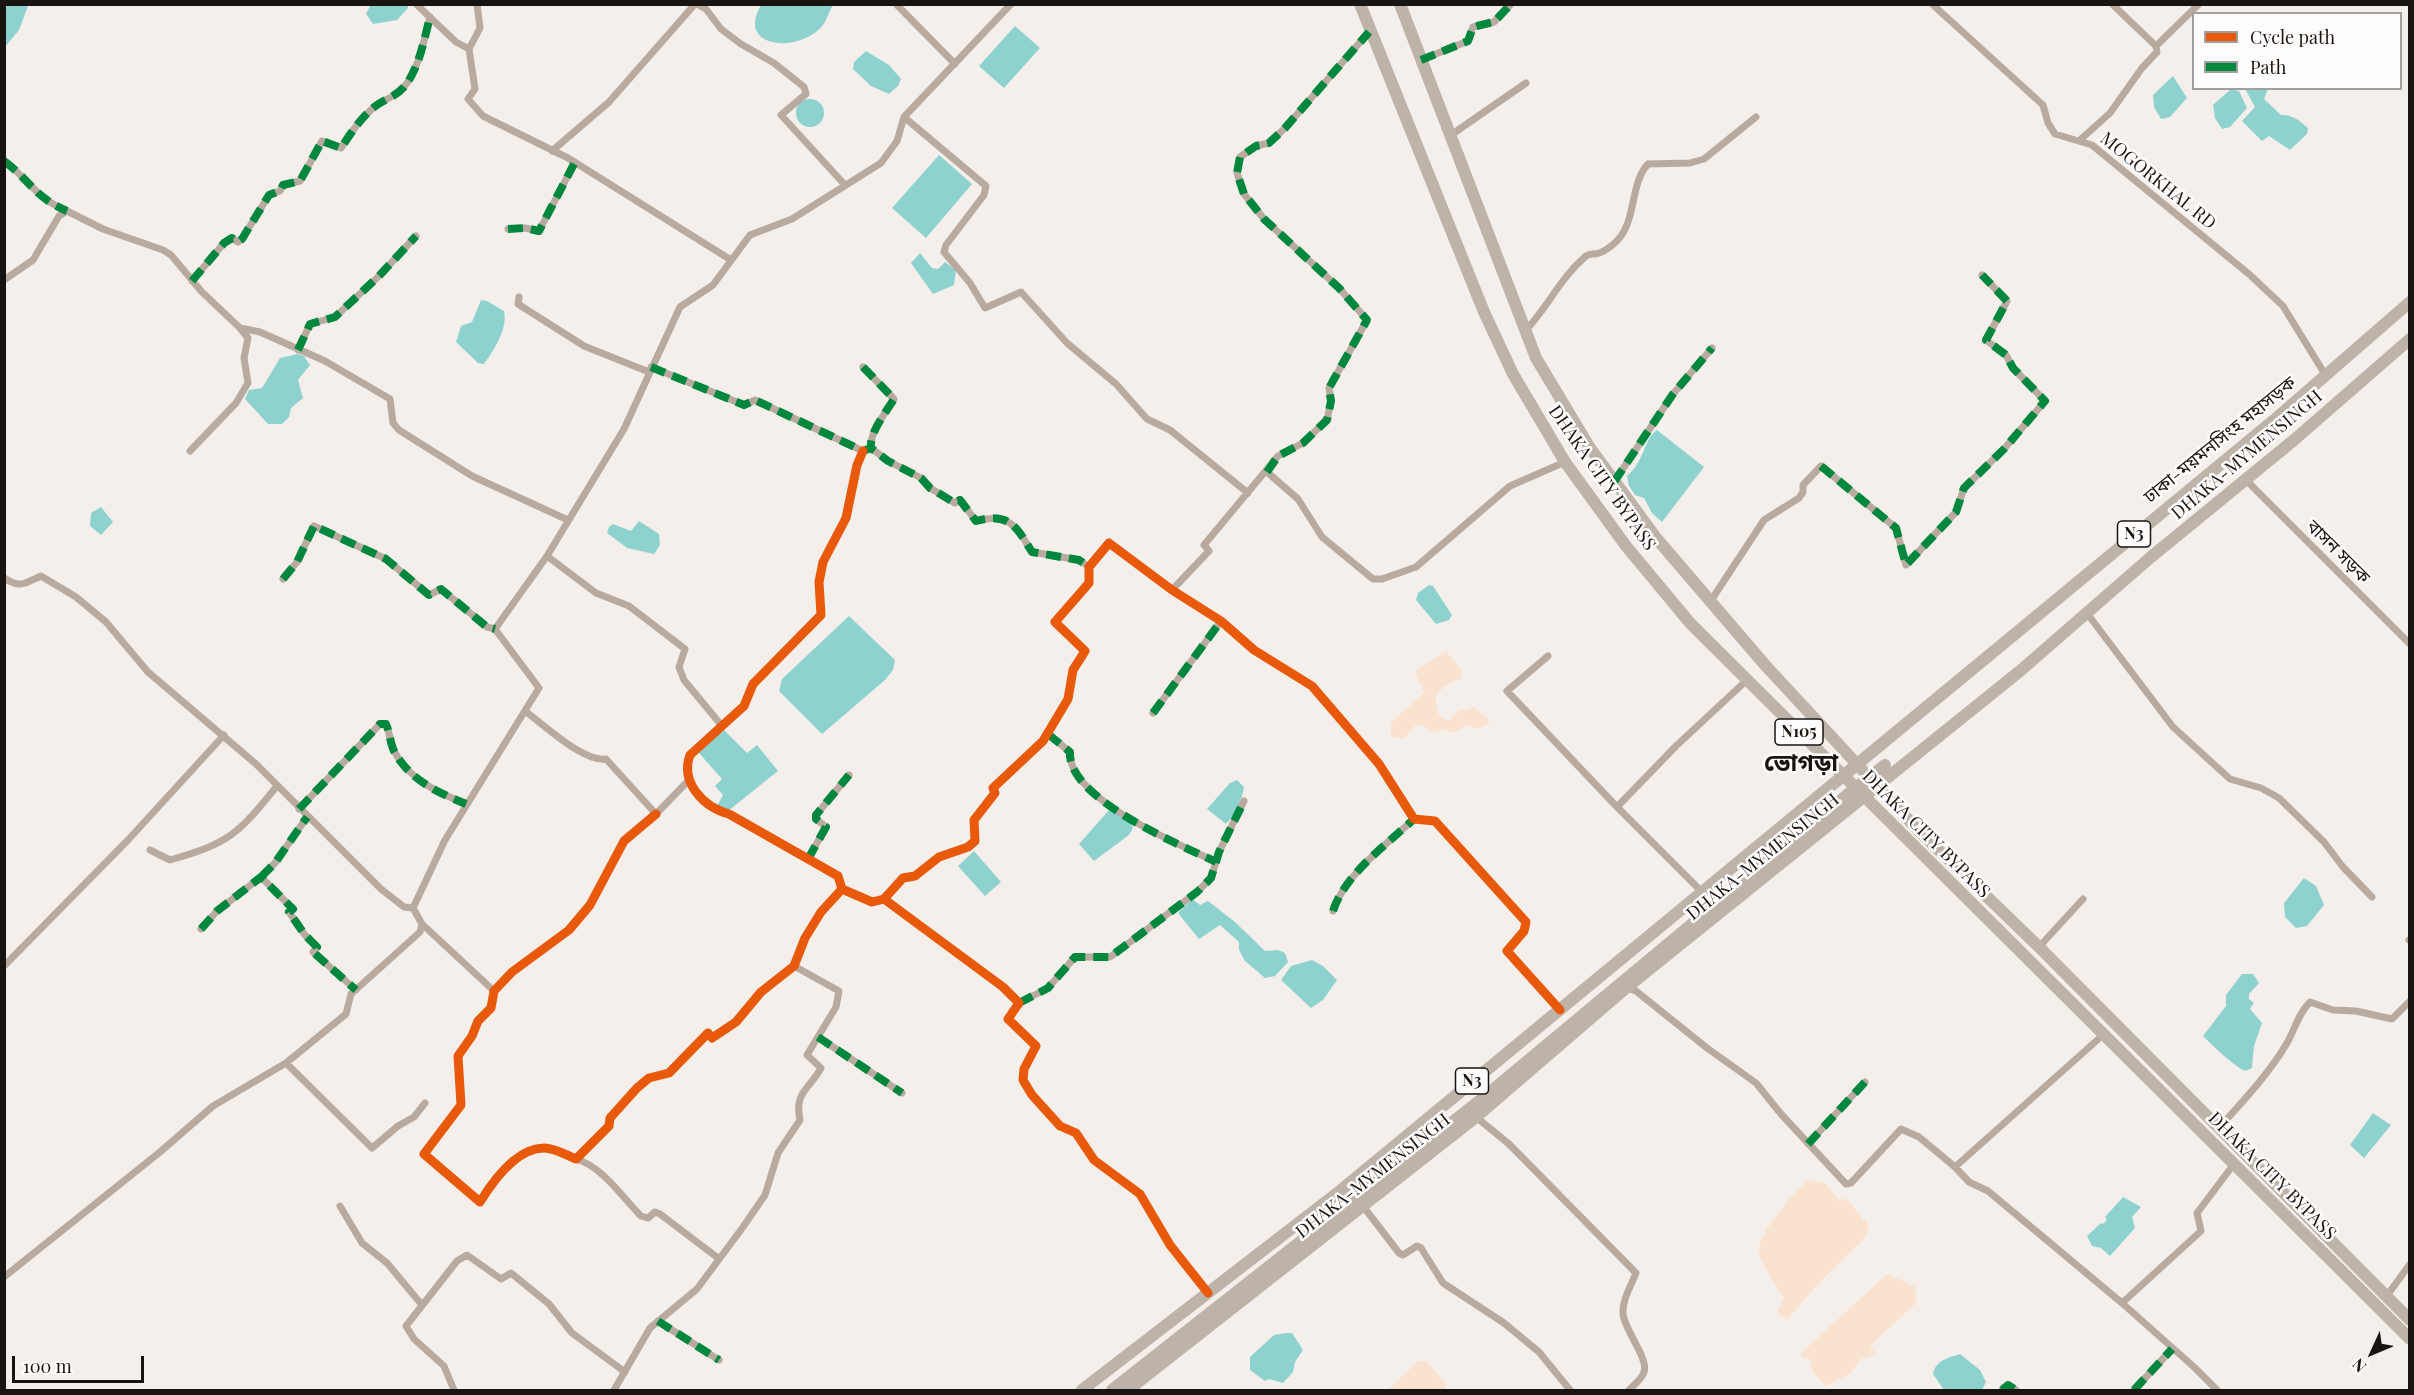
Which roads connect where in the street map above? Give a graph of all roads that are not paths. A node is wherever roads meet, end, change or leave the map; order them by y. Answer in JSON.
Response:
{"nodes":[{"id":1,"x":416,"y":4,"type":"edge"},
{"id":2,"x":477,"y":4,"type":"edge"},
{"id":3,"x":696,"y":4,"type":"edge"},
{"id":4,"x":896,"y":4,"type":"edge"},
{"id":5,"x":1011,"y":4,"type":"edge"},
{"id":6,"x":1360,"y":4,"type":"edge"},
{"id":7,"x":1400,"y":4,"type":"edge"},
{"id":8,"x":1511,"y":4,"type":"edge"},
{"id":9,"x":1932,"y":4,"type":"edge"},
{"id":10,"x":2112,"y":4,"type":"edge"},
{"id":11,"x":2199,"y":4,"type":"edge"},
{"id":12,"x":708,"y":7,"type":"edge"},
{"id":13,"x":430,"y":17,"type":"junction"},
{"id":14,"x":1369,"y":32,"type":"junction"},
{"id":15,"x":2156,"y":46,"type":"junction"},
{"id":16,"x":469,"y":49,"type":"junction"},
{"id":17,"x":1421,"y":60,"type":"junction"},
{"id":18,"x":955,"y":64,"type":"junction"},
{"id":19,"x":1526,"y":83,"type":"dead end"},
{"id":20,"x":903,"y":117,"type":"junction"},
{"id":21,"x":1756,"y":117,"type":"dead end"},
{"id":22,"x":1451,"y":135,"type":"junction"},
{"id":23,"x":2080,"y":140,"type":"junction"},
{"id":24,"x":552,"y":151,"type":"junction"},
{"id":25,"x":4,"y":161,"type":"edge"},
{"id":26,"x":574,"y":162,"type":"junction"},
{"id":27,"x":844,"y":185,"type":"junction"},
{"id":28,"x":67,"y":211,"type":"junction"},
{"id":29,"x":508,"y":229,"type":"dead end"},
{"id":30,"x":416,"y":236,"type":"dead end"},
{"id":31,"x":731,"y":260,"type":"junction"},
{"id":32,"x":1982,"y":275,"type":"dead end"},
{"id":33,"x":4,"y":280,"type":"edge"},
{"id":34,"x":192,"y":280,"type":"junction"},
{"id":35,"x":519,"y":297,"type":"dead end"},
{"id":36,"x":2409,"y":302,"type":"edge"},
{"id":37,"x":240,"y":328,"type":"junction"},
{"id":38,"x":1525,"y":331,"type":"junction"},
{"id":39,"x":2409,"y":339,"type":"edge"},
{"id":40,"x":1712,"y":348,"type":"dead end"},
{"id":41,"x":298,"y":350,"type":"junction"},
{"id":42,"x":862,"y":367,"type":"dead end"},
{"id":43,"x":650,"y":370,"type":"junction"},
{"id":44,"x":2326,"y":376,"type":"junction"},
{"id":45,"x":871,"y":448,"type":"junction"},
{"id":46,"x":190,"y":451,"type":"dead end"},
{"id":47,"x":863,"y":451,"type":"junction"},
{"id":48,"x":1565,"y":462,"type":"junction"},
{"id":49,"x":1267,"y":471,"type":"junction"},
{"id":50,"x":2246,"y":480,"type":"junction"},
{"id":51,"x":1614,"y":482,"type":"junction"},
{"id":52,"x":1248,"y":494,"type":"junction"},
{"id":53,"x":568,"y":520,"type":"junction"},
{"id":54,"x":547,"y":556,"type":"junction"},
{"id":55,"x":1089,"y":567,"type":"junction"},
{"id":56,"x":4,"y":578,"type":"edge"},
{"id":57,"x":283,"y":579,"type":"dead end"},
{"id":58,"x":1172,"y":590,"type":"junction"},
{"id":59,"x":1710,"y":602,"type":"junction"},
{"id":60,"x":2086,"y":612,"type":"junction"},
{"id":61,"x":1221,"y":621,"type":"junction"},
{"id":62,"x":495,"y":629,"type":"junction"},
{"id":63,"x":2409,"y":644,"type":"edge"},
{"id":64,"x":1548,"y":656,"type":"dead end"},
{"id":65,"x":1747,"y":680,"type":"junction"},
{"id":66,"x":525,"y":711,"type":"junction"},
{"id":67,"x":1153,"y":713,"type":"dead end"},
{"id":68,"x":722,"y":726,"type":"junction"},
{"id":69,"x":1048,"y":734,"type":"junction"},
{"id":70,"x":224,"y":735,"type":"junction"},
{"id":71,"x":1856,"y":765,"type":"junction"},
{"id":72,"x":1884,"y":765,"type":"dead end"},
{"id":73,"x":849,"y":775,"type":"dead end"},
{"id":74,"x":1843,"y":776,"type":"junction"},
{"id":75,"x":688,"y":781,"type":"junction"},
{"id":76,"x":277,"y":786,"type":"junction"},
{"id":77,"x":1877,"y":787,"type":"junction"},
{"id":78,"x":1864,"y":798,"type":"junction"},
{"id":79,"x":1244,"y":801,"type":"dead end"},
{"id":80,"x":466,"y":804,"type":"junction"},
{"id":81,"x":1617,"y":807,"type":"junction"},
{"id":82,"x":299,"y":809,"type":"junction"},
{"id":83,"x":656,"y":814,"type":"junction"},
{"id":84,"x":307,"y":817,"type":"junction"},
{"id":85,"x":1414,"y":819,"type":"junction"},
{"id":86,"x":150,"y":850,"type":"dead end"},
{"id":87,"x":808,"y":859,"type":"junction"},
{"id":88,"x":1216,"y":862,"type":"junction"},
{"id":89,"x":261,"y":877,"type":"junction"},
{"id":90,"x":842,"y":889,"type":"junction"},
{"id":91,"x":1703,"y":893,"type":"junction"},
{"id":92,"x":2372,"y":897,"type":"dead end"},
{"id":93,"x":2083,"y":898,"type":"dead end"},
{"id":94,"x":884,"y":899,"type":"junction"},
{"id":95,"x":413,"y":908,"type":"junction"},
{"id":96,"x":1332,"y":911,"type":"dead end"},
{"id":97,"x":422,"y":924,"type":"junction"},
{"id":98,"x":201,"y":929,"type":"dead end"},
{"id":99,"x":2039,"y":947,"type":"junction"},
{"id":100,"x":4,"y":966,"type":"edge"},
{"id":101,"x":794,"y":966,"type":"junction"},
{"id":102,"x":1626,"y":988,"type":"junction"},
{"id":103,"x":356,"y":990,"type":"junction"},
{"id":104,"x":494,"y":991,"type":"junction"},
{"id":105,"x":2409,"y":1001,"type":"edge"},
{"id":106,"x":1018,"y":1004,"type":"junction"},
{"id":107,"x":1560,"y":1010,"type":"junction"},
{"id":108,"x":2104,"y":1034,"type":"junction"},
{"id":109,"x":818,"y":1037,"type":"junction"},
{"id":110,"x":286,"y":1064,"type":"junction"},
{"id":111,"x":1865,"y":1082,"type":"dead end"},
{"id":112,"x":902,"y":1093,"type":"dead end"},
{"id":113,"x":425,"y":1103,"type":"dead end"},
{"id":114,"x":1476,"y":1117,"type":"junction"},
{"id":115,"x":2217,"y":1129,"type":"junction"},
{"id":116,"x":1808,"y":1144,"type":"junction"},
{"id":117,"x":576,"y":1159,"type":"junction"},
{"id":118,"x":2234,"y":1164,"type":"junction"},
{"id":119,"x":1955,"y":1167,"type":"junction"},
{"id":120,"x":340,"y":1206,"type":"dead end"},
{"id":121,"x":1363,"y":1206,"type":"junction"},
{"id":122,"x":718,"y":1258,"type":"junction"},
{"id":123,"x":2409,"y":1264,"type":"edge"},
{"id":124,"x":4,"y":1277,"type":"edge"},
{"id":125,"x":1208,"y":1293,"type":"junction"},
{"id":126,"x":2386,"y":1297,"type":"junction"},
{"id":127,"x":2122,"y":1303,"type":"junction"},
{"id":128,"x":422,"y":1305,"type":"junction"},
{"id":129,"x":2409,"y":1320,"type":"edge"},
{"id":130,"x":658,"y":1321,"type":"junction"},
{"id":131,"x":2409,"y":1339,"type":"edge"},
{"id":132,"x":2172,"y":1349,"type":"junction"},
{"id":133,"x":719,"y":1360,"type":"dead end"},
{"id":134,"x":625,"y":1372,"type":"junction"},
{"id":135,"x":454,"y":1390,"type":"edge"},
{"id":136,"x":614,"y":1390,"type":"edge"},
{"id":137,"x":1082,"y":1390,"type":"edge"},
{"id":138,"x":1112,"y":1390,"type":"edge"},
{"id":139,"x":1128,"y":1390,"type":"edge"},
{"id":140,"x":1570,"y":1390,"type":"edge"},
{"id":141,"x":1629,"y":1390,"type":"edge"},
{"id":142,"x":2002,"y":1390,"type":"edge"},
{"id":143,"x":2016,"y":1390,"type":"edge"},
{"id":144,"x":2134,"y":1390,"type":"edge"},
{"id":145,"x":2217,"y":1390,"type":"edge"}],
"edges":[{"from":1,"to":13,"type":"street"},
{"from":2,"to":16,"type":"street"},
{"from":3,"to":12,"type":"street"},
{"from":3,"to":24,"type":"street"},
{"from":4,"to":18,"type":"street"},
{"from":5,"to":18,"type":"street"},
{"from":6,"to":14,"type":"highway","name":"DHAKA CITY BYPASS","number":"N105"},
{"from":7,"to":17,"type":"highway","name":"DHAKA CITY BYPASS","number":"N105"},
{"from":8,"to":17,"type":"street"},
{"from":9,"to":23,"type":"street","name":"MOGORKHAL RD"},
{"from":10,"to":15,"type":"street"},
{"from":11,"to":15,"type":"street"},
{"from":12,"to":27,"type":"street"},
{"from":13,"to":16,"type":"street"},
{"from":13,"to":34,"type":"street"},
{"from":14,"to":48,"type":"highway","name":"DHAKA CITY BYPASS","number":"N105"},
{"from":14,"to":49,"type":"street"},
{"from":15,"to":23,"type":"street"},
{"from":16,"to":24,"type":"street"},
{"from":17,"to":22,"type":"highway","name":"DHAKA CITY BYPASS","number":"N105"},
{"from":18,"to":20,"type":"street"},
{"from":19,"to":22,"type":"street"},
{"from":20,"to":27,"type":"street"},
{"from":20,"to":52,"type":"street"},
{"from":21,"to":38,"type":"street"},
{"from":22,"to":38,"type":"highway","name":"DHAKA CITY BYPASS","number":"N105"},
{"from":23,"to":44,"type":"street","name":"MOGORKHAL RD"},
{"from":24,"to":26,"type":"street"},
{"from":25,"to":28,"type":"street"},
{"from":26,"to":29,"type":"street"},
{"from":26,"to":31,"type":"street"},
{"from":27,"to":31,"type":"street"},
{"from":28,"to":33,"type":"street"},
{"from":28,"to":34,"type":"street"},
{"from":30,"to":41,"type":"street"},
{"from":31,"to":43,"type":"street"},
{"from":32,"to":59,"type":"street"},
{"from":34,"to":37,"type":"street"},
{"from":35,"to":43,"type":"street"},
{"from":36,"to":44,"type":"highway","name":"ঢাকা-ময়মনসিংহ মহাসড়ক","number":"N3"},
{"from":37,"to":41,"type":"street"},
{"from":37,"to":46,"type":"street"},
{"from":38,"to":51,"type":"highway","name":"DHAKA CITY BYPASS","number":"N105"},
{"from":39,"to":50,"type":"highway","name":"DHAKA-MYMENSINGH","number":"N3"},
{"from":40,"to":51,"type":"street"},
{"from":41,"to":53,"type":"street"},
{"from":42,"to":45,"type":"street"},
{"from":43,"to":47,"type":"street"},
{"from":43,"to":53,"type":"street"},
{"from":44,"to":71,"type":"highway","name":"ঢাকা-ময়মনসিংহ মহাসড়ক","number":"N3"},
{"from":45,"to":47,"type":"street"},
{"from":45,"to":55,"type":"street"},
{"from":47,"to":68,"type":"street"},
{"from":48,"to":49,"type":"street"},
{"from":48,"to":65,"type":"highway","name":"DHAKA CITY BYPASS","number":"N105"},
{"from":49,"to":52,"type":"street"},
{"from":50,"to":60,"type":"highway","name":"DHAKA-MYMENSINGH","number":"N3"},
{"from":50,"to":63,"type":"street","name":"বাসন সড়ক"},
{"from":51,"to":59,"type":"highway","name":"DHAKA CITY BYPASS","number":"N105"},
{"from":52,"to":58,"type":"street"},
{"from":53,"to":54,"type":"street"},
{"from":54,"to":62,"type":"street"},
{"from":54,"to":68,"type":"street"},
{"from":55,"to":58,"type":"street"},
{"from":55,"to":69,"type":"street"},
{"from":56,"to":70,"type":"street"},
{"from":57,"to":62,"type":"street"},
{"from":58,"to":61,"type":"street"},
{"from":59,"to":71,"type":"highway","name":"DHAKA CITY BYPASS","number":"N105"},
{"from":60,"to":77,"type":"highway","name":"DHAKA-MYMENSINGH","number":"N3"},
{"from":60,"to":92,"type":"street"},
{"from":61,"to":67,"type":"street"},
{"from":61,"to":85,"type":"street"},
{"from":62,"to":66,"type":"street"},
{"from":64,"to":81,"type":"street"},
{"from":65,"to":74,"type":"highway","name":"DHAKA CITY BYPASS","number":"N105"},
{"from":65,"to":81,"type":"street"},
{"from":66,"to":80,"type":"street"},
{"from":66,"to":83,"type":"street"},
{"from":68,"to":75,"type":"street"},
{"from":69,"to":88,"type":"street"},
{"from":69,"to":94,"type":"street"},
{"from":70,"to":76,"type":"street"},
{"from":70,"to":100,"type":"street"},
{"from":71,"to":74,"type":"highway","name":"DHAKA-MYMENSINGH","number":"N3"},
{"from":71,"to":77,"type":"highway","name":"DHAKA CITY BYPASS"},
{"from":72,"to":138,"type":"highway","bridge":true},
{"from":73,"to":87,"type":"street"},
{"from":74,"to":78,"type":"highway","name":"DHAKA CITY BYPASS","number":"N105"},
{"from":74,"to":91,"type":"highway","name":"DHAKA-MYMENSINGH","number":"N3"},
{"from":75,"to":83,"type":"street"},
{"from":75,"to":87,"type":"street"},
{"from":76,"to":82,"type":"street"},
{"from":76,"to":86,"type":"street"},
{"from":77,"to":78,"type":"highway","name":"DHAKA-MYMENSINGH","number":"N3"},
{"from":77,"to":99,"type":"highway","name":"DHAKA CITY BYPASS"},
{"from":78,"to":102,"type":"highway","name":"DHAKA-MYMENSINGH","number":"N3"},
{"from":78,"to":108,"type":"highway","name":"DHAKA CITY BYPASS","number":"N105"},
{"from":79,"to":88,"type":"street"},
{"from":80,"to":82,"type":"street"},
{"from":80,"to":95,"type":"street"},
{"from":81,"to":91,"type":"street"},
{"from":82,"to":84,"type":"street"},
{"from":83,"to":104,"type":"street"},
{"from":84,"to":89,"type":"street"},
{"from":84,"to":95,"type":"street"},
{"from":85,"to":96,"type":"street"},
{"from":85,"to":107,"type":"street"},
{"from":87,"to":90,"type":"street"},
{"from":88,"to":106,"type":"street"},
{"from":89,"to":98,"type":"street"},
{"from":89,"to":103,"type":"street"},
{"from":90,"to":94,"type":"street"},
{"from":90,"to":101,"type":"street"},
{"from":91,"to":107,"type":"highway","name":"DHAKA-MYMENSINGH","number":"N3"},
{"from":93,"to":99,"type":"street"},
{"from":94,"to":106,"type":"street"},
{"from":95,"to":97,"type":"street"},
{"from":97,"to":103,"type":"street"},
{"from":97,"to":104,"type":"street"},
{"from":99,"to":115,"type":"highway","name":"DHAKA CITY BYPASS"},
{"from":101,"to":109,"type":"street"},
{"from":101,"to":117,"type":"street"},
{"from":102,"to":114,"type":"highway","name":"DHAKA-MYMENSINGH","number":"N3"},
{"from":102,"to":116,"type":"street"},
{"from":103,"to":110,"type":"street"},
{"from":104,"to":117,"type":"street"},
{"from":105,"to":115,"type":"street"},
{"from":106,"to":125,"type":"street"},
{"from":107,"to":125,"type":"highway","name":"DHAKA-MYMENSINGH","number":"N3"},
{"from":108,"to":118,"type":"highway","name":"DHAKA CITY BYPASS","number":"N105"},
{"from":108,"to":119,"type":"street"},
{"from":109,"to":112,"type":"street"},
{"from":109,"to":122,"type":"street"},
{"from":110,"to":113,"type":"street"},
{"from":110,"to":124,"type":"street"},
{"from":111,"to":116,"type":"street"},
{"from":114,"to":121,"type":"highway","name":"DHAKA-MYMENSINGH","number":"N3"},
{"from":114,"to":141,"type":"street"},
{"from":115,"to":126,"type":"highway","name":"DHAKA CITY BYPASS"},
{"from":116,"to":119,"type":"street"},
{"from":117,"to":122,"type":"street"},
{"from":118,"to":127,"type":"street"},
{"from":118,"to":131,"type":"highway","name":"DHAKA CITY BYPASS","number":"N105"},
{"from":119,"to":127,"type":"street"},
{"from":120,"to":128,"type":"street"},
{"from":121,"to":139,"type":"highway","name":"DHAKA-MYMENSINGH","number":"N3"},
{"from":121,"to":140,"type":"street"},
{"from":122,"to":130,"type":"street"},
{"from":123,"to":126,"type":"street"},
{"from":125,"to":137,"type":"highway","name":"DHAKA-MYMENSINGH","number":"N3"},
{"from":126,"to":129,"type":"highway","name":"DHAKA CITY BYPASS"},
{"from":127,"to":132,"type":"street"},
{"from":128,"to":134,"type":"street"},
{"from":128,"to":135,"type":"street"},
{"from":130,"to":133,"type":"street"},
{"from":130,"to":134,"type":"street"},
{"from":132,"to":144,"type":"street"},
{"from":132,"to":145,"type":"street"},
{"from":134,"to":136,"type":"street"},
{"from":142,"to":143,"type":"street"}]}
